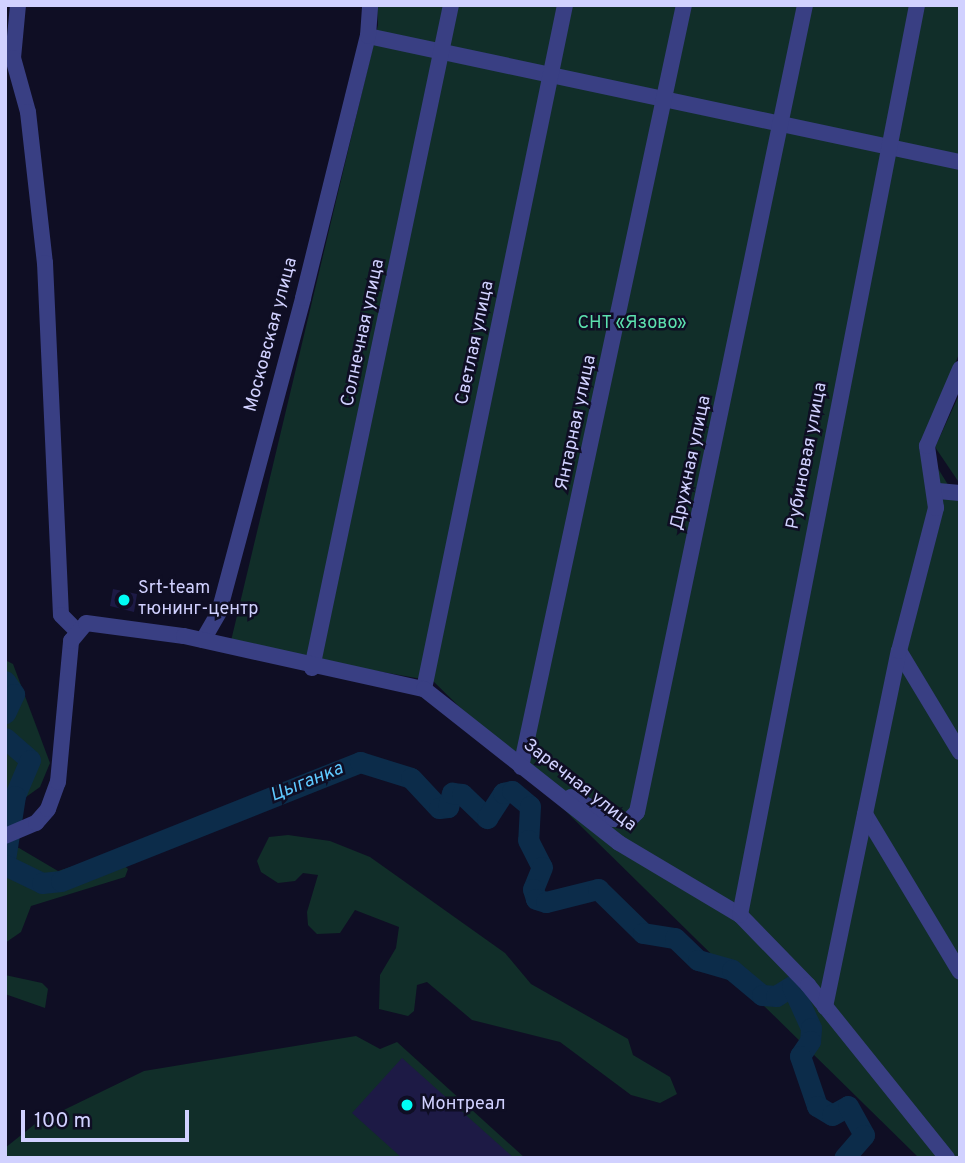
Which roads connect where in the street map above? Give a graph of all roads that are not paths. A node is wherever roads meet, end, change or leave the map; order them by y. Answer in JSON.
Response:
{"nodes":[{"id":1,"x":18,"y":5,"type":"edge"},
{"id":2,"x":370,"y":5,"type":"edge"},
{"id":3,"x":451,"y":5,"type":"edge"},
{"id":4,"x":565,"y":5,"type":"edge"},
{"id":5,"x":684,"y":5,"type":"edge"},
{"id":6,"x":805,"y":5,"type":"edge"},
{"id":7,"x":917,"y":5,"type":"edge"},
{"id":8,"x":368,"y":36,"type":"junction"},
{"id":9,"x":442,"y":51,"type":"junction"},
{"id":10,"x":9,"y":58,"type":"edge"},
{"id":11,"x":550,"y":74,"type":"junction"},
{"id":12,"x":665,"y":98,"type":"junction"},
{"id":13,"x":779,"y":123,"type":"junction"},
{"id":14,"x":887,"y":146,"type":"junction"},
{"id":15,"x":960,"y":162,"type":"edge"},
{"id":16,"x":960,"y":369,"type":"edge"},
{"id":17,"x":938,"y":491,"type":"junction"},
{"id":18,"x":960,"y":493,"type":"edge"},
{"id":19,"x":81,"y":626,"type":"junction"},
{"id":20,"x":203,"y":640,"type":"junction"},
{"id":21,"x":900,"y":651,"type":"junction"},
{"id":22,"x":312,"y":667,"type":"junction"},
{"id":23,"x":424,"y":689,"type":"junction"},
{"id":24,"x":960,"y":752,"type":"edge"},
{"id":25,"x":526,"y":772,"type":"junction"},
{"id":26,"x":866,"y":814,"type":"junction"},
{"id":27,"x":5,"y":836,"type":"edge"},
{"id":28,"x":740,"y":915,"type":"junction"},
{"id":29,"x":960,"y":972,"type":"edge"},
{"id":30,"x":825,"y":1007,"type":"junction"},
{"id":31,"x":947,"y":1158,"type":"edge"}],
"edges":[{"from":1,"to":10,"type":"street"},
{"from":2,"to":8,"type":"street","name":"Московская улица"},
{"from":3,"to":9,"type":"street","name":"Солнечная улица"},
{"from":4,"to":11,"type":"street","name":"Светлая улица"},
{"from":5,"to":12,"type":"street","name":"Янтарная улица"},
{"from":6,"to":13,"type":"street","name":"Дружная улица"},
{"from":7,"to":14,"type":"street","name":"Рубиновая улица"},
{"from":8,"to":9,"type":"street"},
{"from":8,"to":20,"type":"street","name":"Московская улица"},
{"from":9,"to":11,"type":"street"},
{"from":9,"to":22,"type":"street","name":"Солнечная улица"},
{"from":10,"to":19,"type":"street"},
{"from":11,"to":12,"type":"street"},
{"from":11,"to":23,"type":"street","name":"Светлая улица"},
{"from":12,"to":13,"type":"street"},
{"from":12,"to":25,"type":"street","name":"Янтарная улица"},
{"from":13,"to":14,"type":"street"},
{"from":13,"to":25,"type":"street","name":"Дружная улица"},
{"from":14,"to":15,"type":"street"},
{"from":14,"to":28,"type":"street","name":"Рубиновая улица"},
{"from":16,"to":17,"type":"street"},
{"from":17,"to":18,"type":"street"},
{"from":17,"to":21,"type":"street"},
{"from":19,"to":20,"type":"street","name":"Заречная улица"},
{"from":19,"to":27,"type":"street"},
{"from":20,"to":22,"type":"street","name":"Заречная улица"},
{"from":21,"to":24,"type":"street"},
{"from":21,"to":26,"type":"street"},
{"from":22,"to":23,"type":"street","name":"Заречная улица"},
{"from":23,"to":25,"type":"street","name":"Заречная улица"},
{"from":25,"to":28,"type":"street","name":"Заречная улица"},
{"from":26,"to":29,"type":"street"},
{"from":26,"to":30,"type":"street"},
{"from":28,"to":30,"type":"street","name":"Заречная улица"},
{"from":30,"to":31,"type":"street","name":"Заречная улица"}]}
